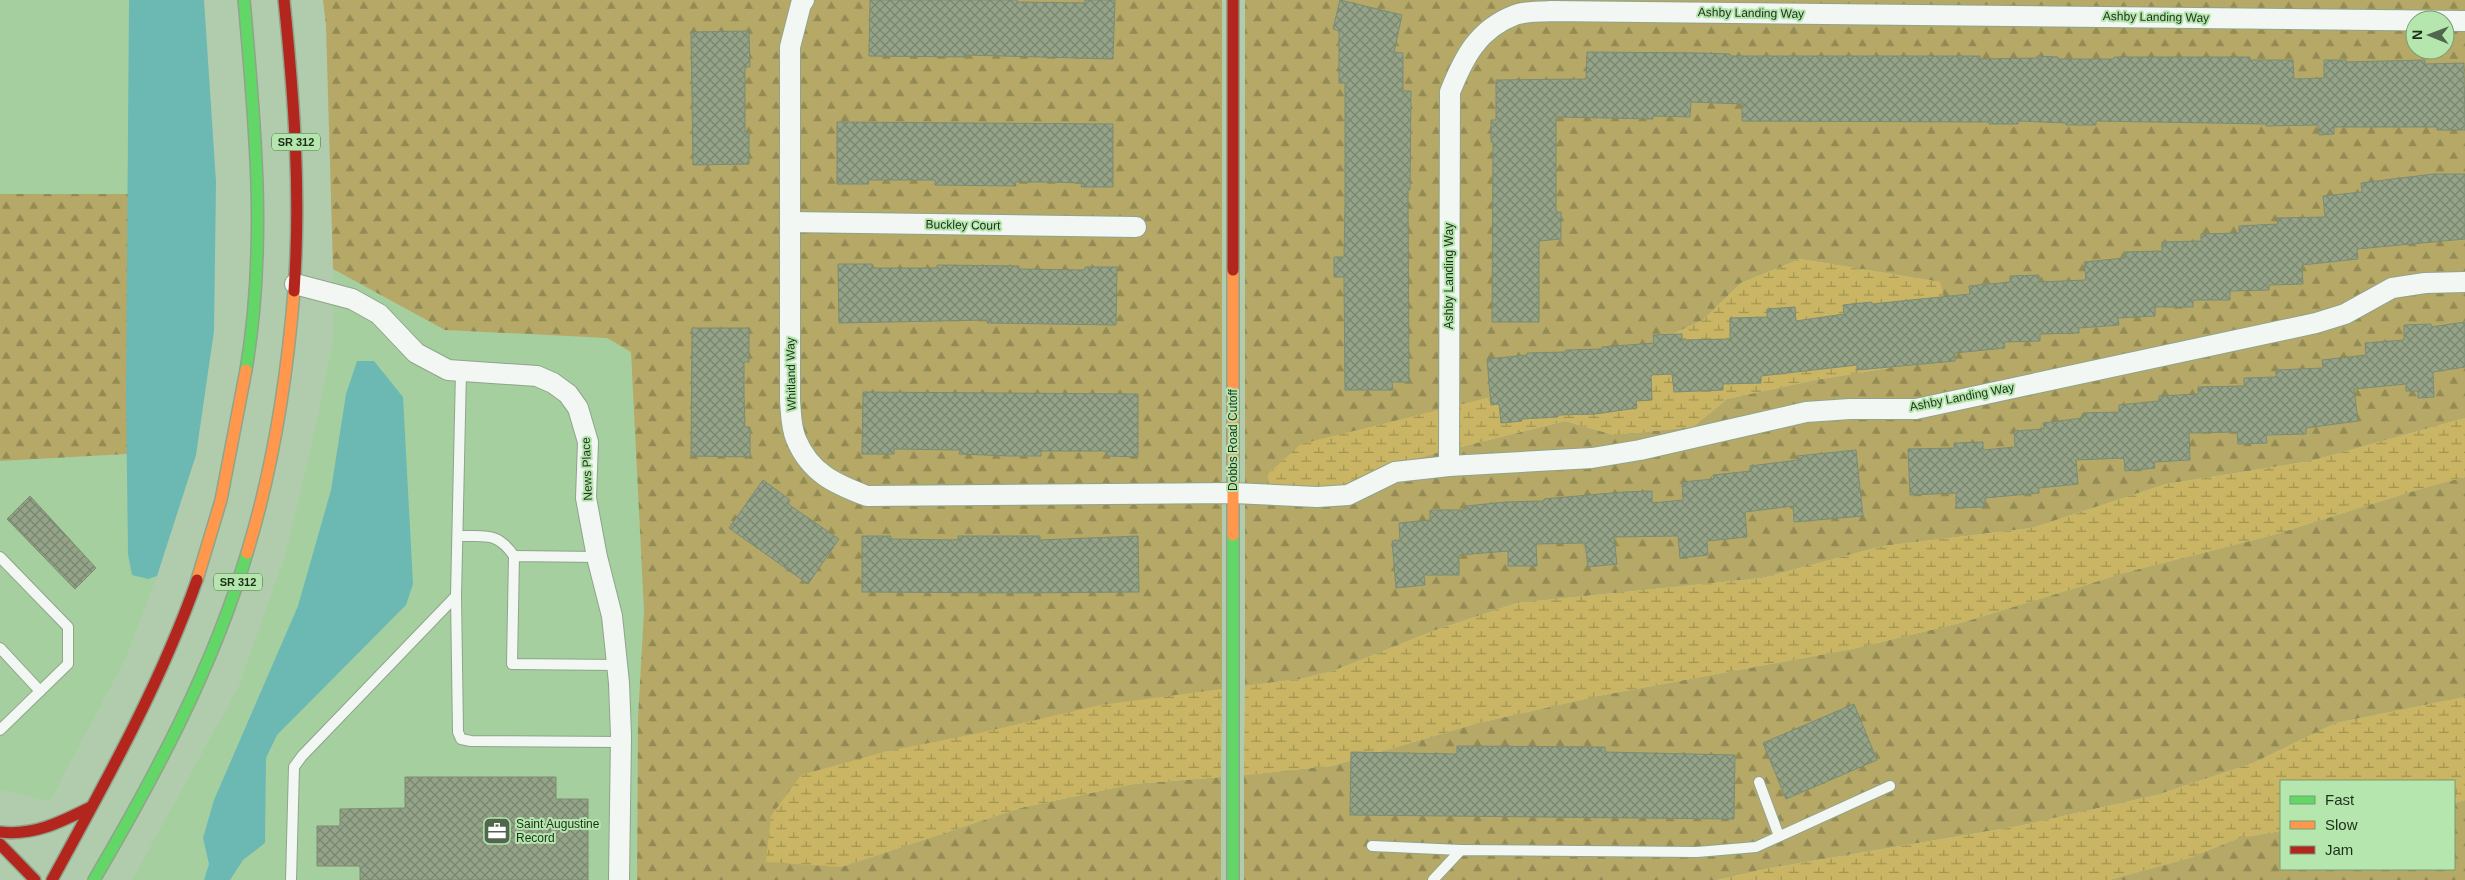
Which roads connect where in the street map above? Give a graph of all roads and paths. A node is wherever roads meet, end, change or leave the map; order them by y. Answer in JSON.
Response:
{"nodes":[{"id":1,"x":244,"y":0,"type":"edge"},
{"id":2,"x":284,"y":0,"type":"edge"},
{"id":3,"x":804,"y":0,"type":"edge"},
{"id":4,"x":1234,"y":0,"type":"edge"},
{"id":5,"x":2465,"y":21,"type":"edge"},
{"id":6,"x":254,"y":114,"type":"junction"},
{"id":7,"x":265,"y":123,"type":"dead end"},
{"id":8,"x":790,"y":222,"type":"junction"},
{"id":9,"x":1136,"y":227,"type":"dead end"},
{"id":10,"x":288,"y":279,"type":"junction"},
{"id":11,"x":2465,"y":282,"type":"edge"},
{"id":12,"x":461,"y":371,"type":"junction"},
{"id":13,"x":1449,"y":466,"type":"junction"},
{"id":14,"x":1233,"y":493,"type":"junction"},
{"id":15,"x":458,"y":536,"type":"junction"},
{"id":16,"x":514,"y":556,"type":"junction"},
{"id":17,"x":0,"y":557,"type":"edge"},
{"id":18,"x":597,"y":557,"type":"junction"},
{"id":19,"x":456,"y":596,"type":"junction"},
{"id":20,"x":0,"y":648,"type":"edge"},
{"id":21,"x":617,"y":665,"type":"junction"},
{"id":22,"x":40,"y":690,"type":"junction"},
{"id":23,"x":0,"y":730,"type":"edge"},
{"id":24,"x":621,"y":742,"type":"junction"},
{"id":25,"x":1759,"y":782,"type":"dead end"},
{"id":26,"x":1890,"y":786,"type":"dead end"},
{"id":27,"x":91,"y":807,"type":"junction"},
{"id":28,"x":0,"y":832,"type":"edge"},
{"id":29,"x":1780,"y":836,"type":"junction"},
{"id":30,"x":0,"y":844,"type":"edge"},
{"id":31,"x":1372,"y":846,"type":"dead end"},
{"id":32,"x":1461,"y":850,"type":"junction"},
{"id":33,"x":109,"y":855,"type":"junction"},
{"id":34,"x":35,"y":880,"type":"edge"},
{"id":35,"x":52,"y":880,"type":"edge"},
{"id":36,"x":94,"y":880,"type":"edge"},
{"id":37,"x":104,"y":880,"type":"edge"},
{"id":38,"x":292,"y":880,"type":"edge"},
{"id":39,"x":619,"y":880,"type":"edge"},
{"id":40,"x":1233,"y":880,"type":"edge"},
{"id":41,"x":1434,"y":880,"type":"edge"}],
"edges":[{"from":1,"to":6,"type":"main road","number":"SR 312"},
{"from":2,"to":10,"type":"main road","number":"SR 312"},
{"from":3,"to":8,"type":"street","name":"Whitland Way"},
{"from":4,"to":14,"type":"main road","name":"Dobbs Road Cutoff"},
{"from":5,"to":13,"type":"street","name":"Ashby Landing Way"},
{"from":6,"to":7,"type":"main road"},
{"from":6,"to":27,"type":"main road","number":"SR 312"},
{"from":8,"to":9,"type":"street","name":"Buckley Court"},
{"from":8,"to":14,"type":"street","name":"Whitland Way"},
{"from":10,"to":12,"type":"street","name":"News Place"},
{"from":10,"to":33,"type":"main road","number":"SR 312"},
{"from":11,"to":13,"type":"street","name":"Ashby Landing Way"},
{"from":12,"to":15,"type":"lane"},
{"from":12,"to":18,"type":"street","name":"News Place"},
{"from":13,"to":14,"type":"street","name":"Ashby Landing Way"},
{"from":14,"to":40,"type":"main road","name":"Dobbs Road Cutoff"},
{"from":15,"to":16,"type":"lane"},
{"from":15,"to":19,"type":"lane"},
{"from":16,"to":18,"type":"lane"},
{"from":16,"to":21,"type":"lane"},
{"from":17,"to":22,"type":"lane"},
{"from":18,"to":21,"type":"street","name":"News Place"},
{"from":19,"to":24,"type":"lane"},
{"from":19,"to":38,"type":"lane"},
{"from":20,"to":22,"type":"lane"},
{"from":21,"to":24,"type":"street","name":"News Place"},
{"from":22,"to":23,"type":"lane"},
{"from":24,"to":39,"type":"street","name":"News Place"},
{"from":25,"to":29,"type":"lane"},
{"from":26,"to":29,"type":"lane"},
{"from":27,"to":28,"type":"main road"},
{"from":27,"to":35,"type":"main road","number":"SR 312"},
{"from":29,"to":32,"type":"lane"},
{"from":30,"to":34,"type":"main road"},
{"from":31,"to":32,"type":"lane"},
{"from":32,"to":41,"type":"lane"},
{"from":33,"to":36,"type":"main road","number":"SR 312"},
{"from":33,"to":37,"type":"main road"}]}
